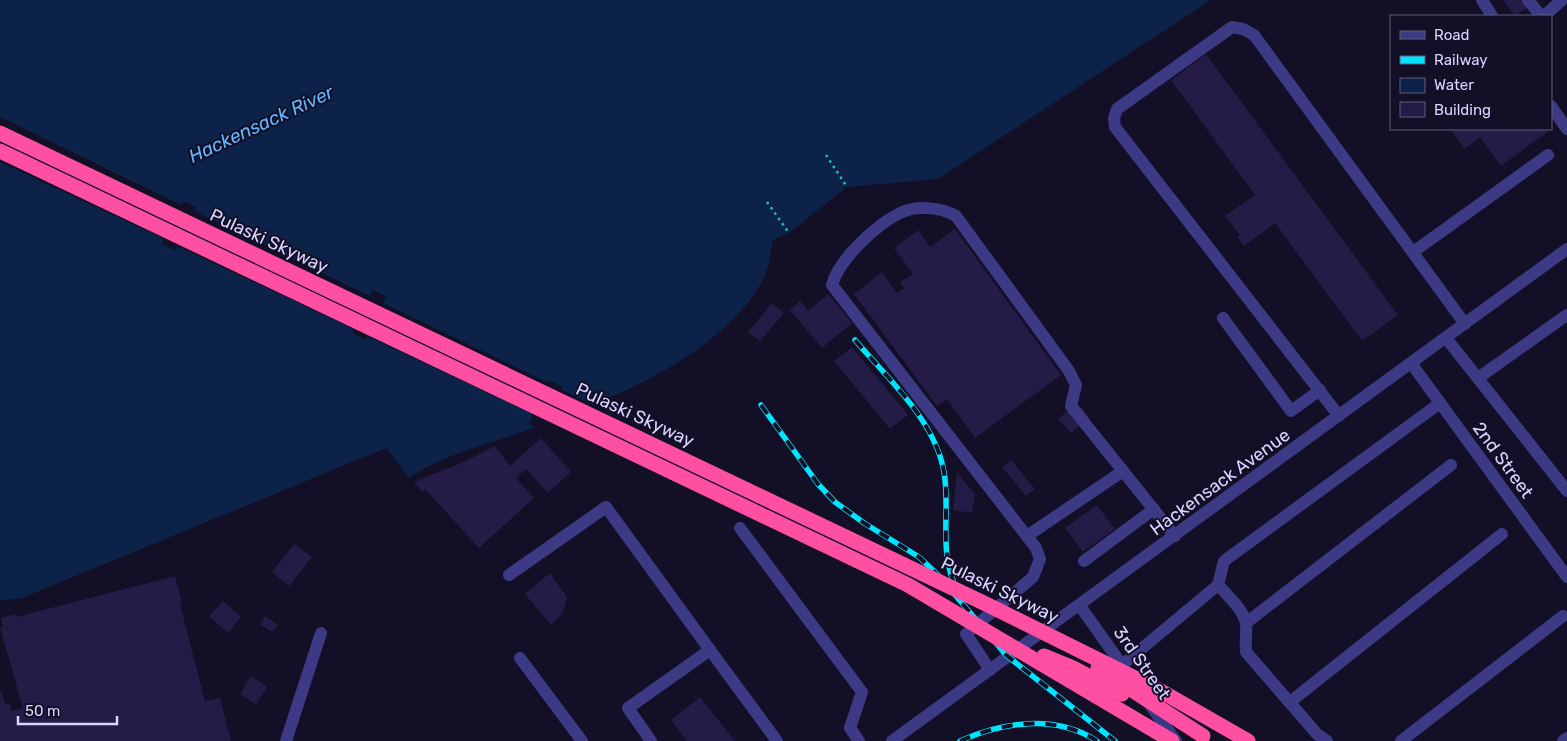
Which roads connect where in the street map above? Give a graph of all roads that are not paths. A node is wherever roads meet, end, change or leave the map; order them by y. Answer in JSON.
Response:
{"nodes":[{"id":1,"x":1482,"y":0,"type":"edge"},
{"id":2,"x":1528,"y":0,"type":"edge"},
{"id":3,"x":1562,"y":0,"type":"edge"},
{"id":4,"x":1491,"y":15,"type":"edge"},
{"id":5,"x":1541,"y":15,"type":"edge"},
{"id":6,"x":1543,"y":15,"type":"edge"},
{"id":7,"x":1552,"y":107,"type":"edge"},
{"id":8,"x":1567,"y":129,"type":"edge"},
{"id":9,"x":0,"y":133,"type":"edge"},
{"id":10,"x":0,"y":151,"type":"edge"},
{"id":11,"x":1548,"y":155,"type":"dead end"},
{"id":12,"x":1567,"y":249,"type":"edge"},
{"id":13,"x":1413,"y":252,"type":"junction"},
{"id":14,"x":1567,"y":315,"type":"edge"},
{"id":15,"x":1223,"y":318,"type":"dead end"},
{"id":16,"x":1465,"y":324,"type":"junction"},
{"id":17,"x":1446,"y":338,"type":"junction"},
{"id":18,"x":1411,"y":363,"type":"junction"},
{"id":19,"x":1478,"y":378,"type":"junction"},
{"id":20,"x":1320,"y":390,"type":"junction"},
{"id":21,"x":1440,"y":403,"type":"junction"},
{"id":22,"x":1339,"y":416,"type":"junction"},
{"id":23,"x":1452,"y":466,"type":"dead end"},
{"id":24,"x":1123,"y":471,"type":"junction"},
{"id":25,"x":1567,"y":491,"type":"edge"},
{"id":26,"x":1154,"y":509,"type":"junction"},
{"id":27,"x":740,"y":528,"type":"dead end"},
{"id":28,"x":1502,"y":534,"type":"dead end"},
{"id":29,"x":1027,"y":536,"type":"junction"},
{"id":30,"x":1175,"y":536,"type":"junction"},
{"id":31,"x":1084,"y":561,"type":"dead end"},
{"id":32,"x":509,"y":575,"type":"dead end"},
{"id":33,"x":1567,"y":577,"type":"edge"},
{"id":34,"x":1218,"y":585,"type":"junction"},
{"id":35,"x":988,"y":605,"type":"junction"},
{"id":36,"x":1080,"y":606,"type":"junction"},
{"id":37,"x":1563,"y":616,"type":"dead end"},
{"id":38,"x":1246,"y":623,"type":"junction"},
{"id":39,"x":321,"y":633,"type":"dead end"},
{"id":40,"x":998,"y":638,"type":"junction"},
{"id":41,"x":710,"y":650,"type":"junction"},
{"id":42,"x":520,"y":658,"type":"dead end"},
{"id":43,"x":1122,"y":665,"type":"junction"},
{"id":44,"x":990,"y":670,"type":"junction"},
{"id":45,"x":1290,"y":702,"type":"junction"},
{"id":46,"x":1567,"y":738,"type":"edge"},
{"id":47,"x":1320,"y":739,"type":"edge"},
{"id":48,"x":286,"y":741,"type":"edge"},
{"id":49,"x":582,"y":741,"type":"edge"},
{"id":50,"x":651,"y":741,"type":"edge"},
{"id":51,"x":777,"y":741,"type":"edge"},
{"id":52,"x":858,"y":741,"type":"edge"},
{"id":53,"x":892,"y":741,"type":"edge"},
{"id":54,"x":1174,"y":741,"type":"edge"},
{"id":55,"x":1248,"y":741,"type":"edge"},
{"id":56,"x":1401,"y":741,"type":"edge"},
{"id":57,"x":1563,"y":741,"type":"edge"}],
"edges":[{"from":1,"to":4,"type":"street"},
{"from":2,"to":5,"type":"street"},
{"from":3,"to":6,"type":"street"},
{"from":7,"to":8,"type":"street"},
{"from":9,"to":35,"type":"highway","name":"Pulaski Skyway","bridge":true},
{"from":10,"to":40,"type":"highway","name":"Pulaski Skyway","bridge":true},
{"from":11,"to":13,"type":"street"},
{"from":12,"to":16,"type":"street","name":"Hackensack Avenue"},
{"from":13,"to":16,"type":"street"},
{"from":13,"to":20,"type":"street"},
{"from":14,"to":19,"type":"street"},
{"from":15,"to":20,"type":"street"},
{"from":16,"to":17,"type":"street","name":"Hackensack Avenue"},
{"from":17,"to":18,"type":"street","name":"Hackensack Avenue"},
{"from":17,"to":19,"type":"street"},
{"from":18,"to":21,"type":"street","name":"2nd Street"},
{"from":18,"to":22,"type":"street","name":"Hackensack Avenue"},
{"from":19,"to":25,"type":"street"},
{"from":20,"to":22,"type":"street"},
{"from":21,"to":33,"type":"street","name":"2nd Street"},
{"from":21,"to":34,"type":"street"},
{"from":22,"to":30,"type":"street","name":"Hackensack Avenue"},
{"from":23,"to":38,"type":"street"},
{"from":24,"to":26,"type":"street"},
{"from":24,"to":29,"type":"street"},
{"from":24,"to":29,"type":"street"},
{"from":26,"to":30,"type":"street"},
{"from":26,"to":31,"type":"street"},
{"from":27,"to":52,"type":"street"},
{"from":28,"to":45,"type":"street"},
{"from":29,"to":44,"type":"street"},
{"from":30,"to":36,"type":"street","name":"Hackensack Avenue"},
{"from":32,"to":41,"type":"street"},
{"from":34,"to":38,"type":"street"},
{"from":34,"to":43,"type":"street"},
{"from":35,"to":40,"type":"highway","bridge":true},
{"from":35,"to":55,"type":"highway","name":"Pulaski Skyway","bridge":true},
{"from":36,"to":43,"type":"street","name":"3rd Street"},
{"from":36,"to":44,"type":"street","name":"Hackensack Avenue"},
{"from":37,"to":56,"type":"street"},
{"from":38,"to":45,"type":"street"},
{"from":39,"to":48,"type":"street"},
{"from":40,"to":54,"type":"highway","name":"Pulaski Skyway","bridge":true},
{"from":41,"to":50,"type":"street"},
{"from":41,"to":51,"type":"street"},
{"from":42,"to":49,"type":"street"},
{"from":43,"to":54,"type":"street","name":"3rd Street"},
{"from":44,"to":53,"type":"street","name":"Hackensack Avenue"},
{"from":45,"to":47,"type":"street"},
{"from":46,"to":57,"type":"street"}]}
